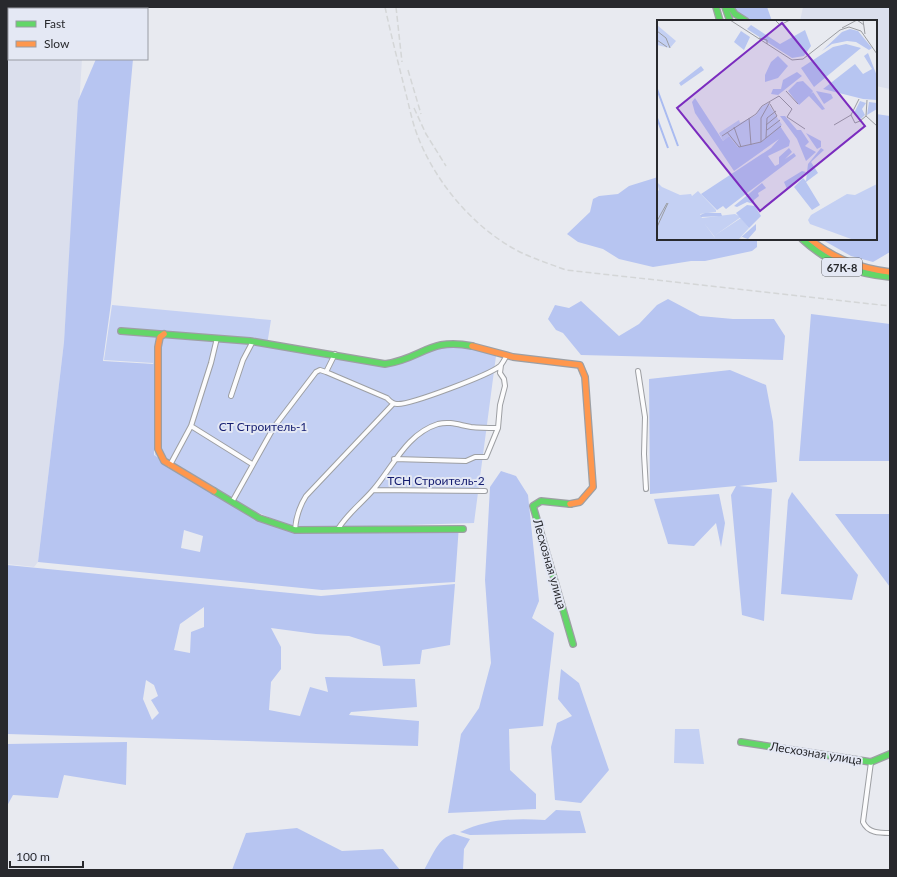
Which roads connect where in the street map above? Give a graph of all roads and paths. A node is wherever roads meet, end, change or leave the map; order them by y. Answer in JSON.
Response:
{"nodes":[{"id":1,"x":716,"y":7,"type":"edge"},
{"id":2,"x":725,"y":7,"type":"edge"},
{"id":3,"x":730,"y":7,"type":"edge"},
{"id":4,"x":720,"y":20,"type":"edge"},
{"id":5,"x":730,"y":20,"type":"edge"},
{"id":6,"x":744,"y":20,"type":"edge"},
{"id":7,"x":803,"y":240,"type":"edge"},
{"id":8,"x":811,"y":240,"type":"edge"},
{"id":9,"x":890,"y":272,"type":"edge"},
{"id":10,"x":890,"y":277,"type":"edge"},
{"id":11,"x":121,"y":331,"type":"dead end"},
{"id":12,"x":164,"y":334,"type":"junction"},
{"id":13,"x":217,"y":338,"type":"junction"},
{"id":14,"x":253,"y":341,"type":"junction"},
{"id":15,"x":335,"y":354,"type":"junction"},
{"id":16,"x":507,"y":355,"type":"junction"},
{"id":17,"x":501,"y":366,"type":"junction"},
{"id":18,"x":638,"y":371,"type":"dead end"},
{"id":19,"x":326,"y":372,"type":"junction"},
{"id":20,"x":231,"y":396,"type":"dead end"},
{"id":21,"x":393,"y":404,"type":"junction"},
{"id":22,"x":191,"y":426,"type":"junction"},
{"id":23,"x":498,"y":428,"type":"junction"},
{"id":24,"x":394,"y":459,"type":"junction"},
{"id":25,"x":252,"y":464,"type":"junction"},
{"id":26,"x":170,"y":465,"type":"junction"},
{"id":27,"x":646,"y":489,"type":"dead end"},
{"id":28,"x":373,"y":490,"type":"junction"},
{"id":29,"x":485,"y":491,"type":"dead end"},
{"id":30,"x":232,"y":502,"type":"junction"},
{"id":31,"x":338,"y":528,"type":"junction"},
{"id":32,"x":463,"y":529,"type":"dead end"},
{"id":33,"x":295,"y":530,"type":"junction"},
{"id":34,"x":573,"y":644,"type":"dead end"},
{"id":35,"x":740,"y":742,"type":"dead end"},
{"id":36,"x":890,"y":754,"type":"edge"},
{"id":37,"x":871,"y":762,"type":"junction"},
{"id":38,"x":890,"y":833,"type":"edge"}],
"edges":[{"from":1,"to":4,"type":"street"},
{"from":2,"to":5,"type":"street"},
{"from":3,"to":6,"type":"street"},
{"from":7,"to":10,"type":"street","number":"67К-8"},
{"from":8,"to":9,"type":"street","number":"67К-8"},
{"from":11,"to":12,"type":"street"},
{"from":12,"to":13,"type":"street"},
{"from":12,"to":26,"type":"street"},
{"from":13,"to":14,"type":"street"},
{"from":13,"to":22,"type":"street"},
{"from":14,"to":15,"type":"street"},
{"from":14,"to":20,"type":"street"},
{"from":15,"to":16,"type":"street"},
{"from":15,"to":19,"type":"street"},
{"from":16,"to":17,"type":"street"},
{"from":16,"to":34,"type":"street","name":"Лесхозная улица"},
{"from":17,"to":21,"type":"street"},
{"from":17,"to":23,"type":"street"},
{"from":18,"to":27,"type":"street"},
{"from":19,"to":21,"type":"street"},
{"from":19,"to":25,"type":"street"},
{"from":21,"to":33,"type":"street"},
{"from":22,"to":25,"type":"street"},
{"from":22,"to":26,"type":"street"},
{"from":23,"to":24,"type":"street"},
{"from":23,"to":24,"type":"street"},
{"from":24,"to":28,"type":"street"},
{"from":25,"to":30,"type":"street"},
{"from":26,"to":30,"type":"street"},
{"from":28,"to":29,"type":"street"},
{"from":28,"to":31,"type":"street"},
{"from":30,"to":33,"type":"street"},
{"from":31,"to":32,"type":"street"},
{"from":31,"to":33,"type":"street"},
{"from":35,"to":37,"type":"street","name":"Лесхозная улица"},
{"from":36,"to":37,"type":"street","name":"Лесхозная улица"},
{"from":37,"to":38,"type":"street"}]}
